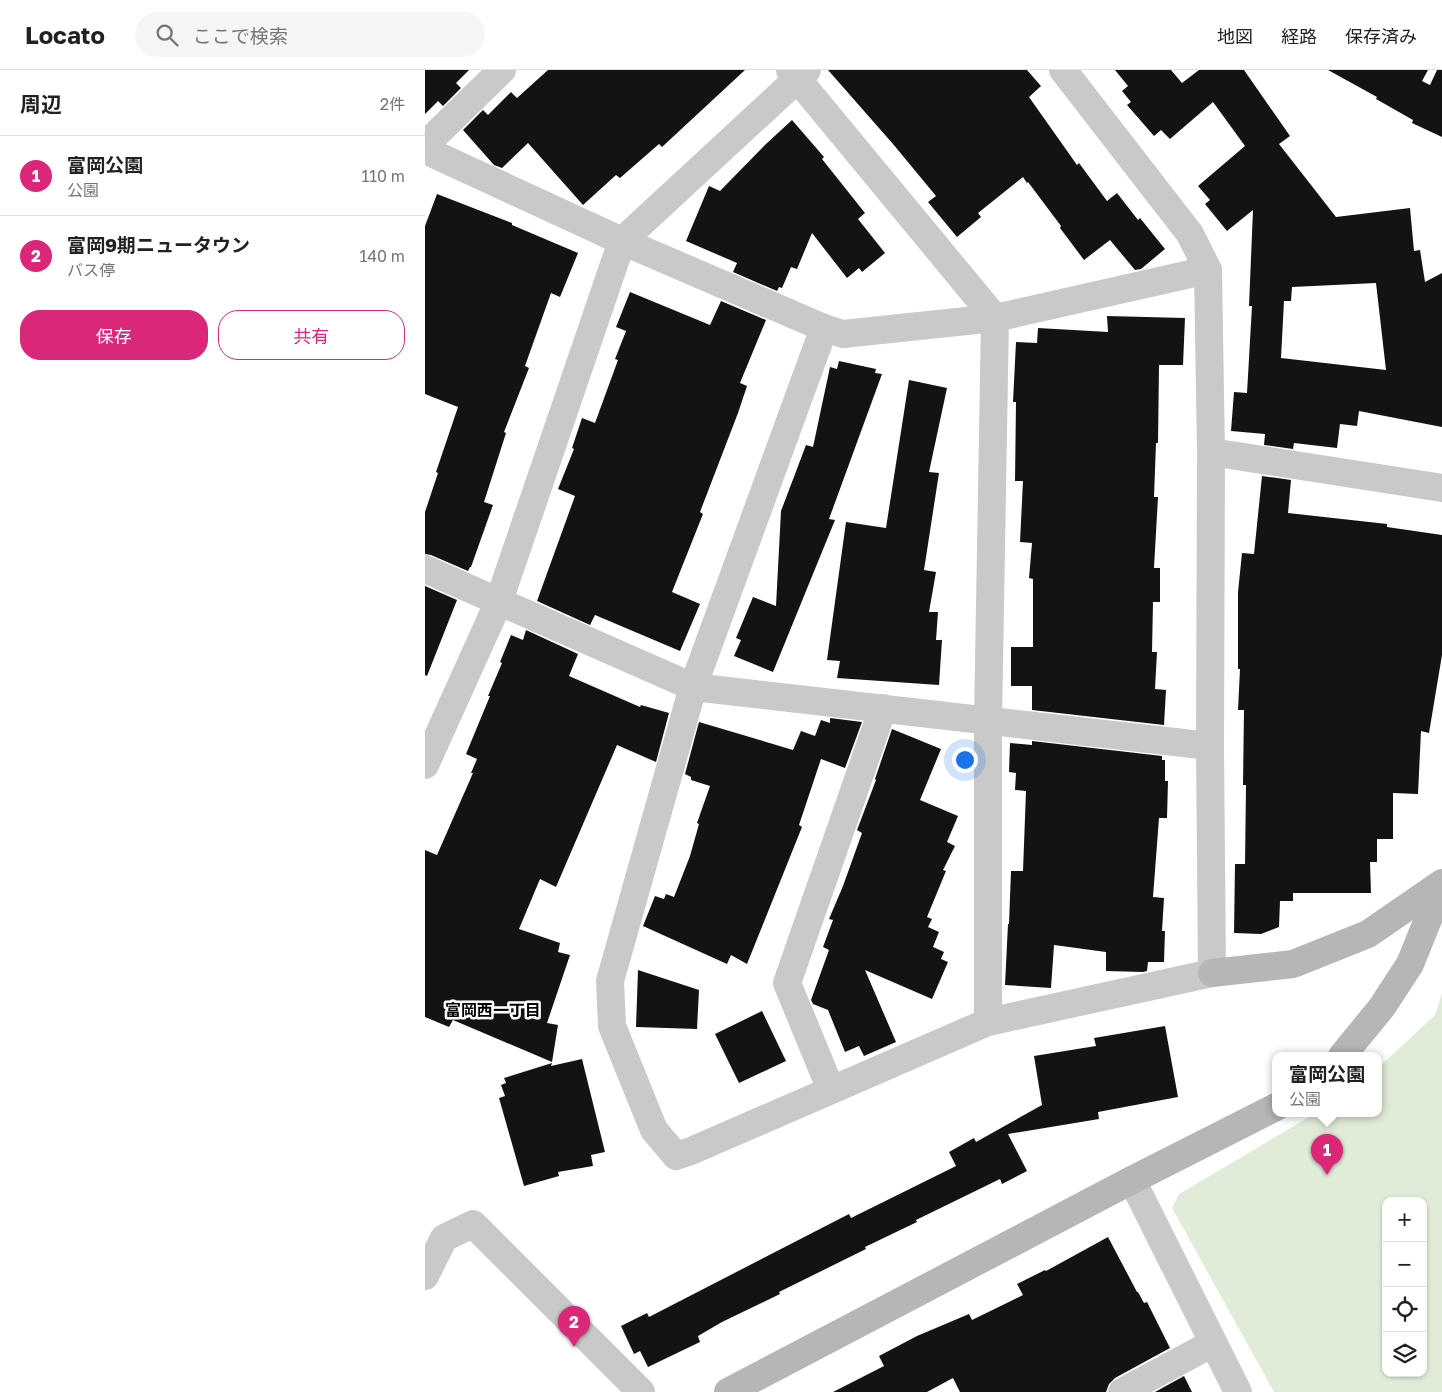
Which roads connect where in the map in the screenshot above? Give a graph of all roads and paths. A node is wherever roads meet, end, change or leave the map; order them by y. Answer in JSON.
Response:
{"nodes":[{"id":1,"x":502,"y":70,"type":"edge"},
{"id":2,"x":1063,"y":70,"type":"edge"},
{"id":3,"x":798,"y":73,"type":"edge"},
{"id":4,"x":425,"y":145,"type":"edge"},
{"id":5,"x":425,"y":150,"type":"edge"},
{"id":6,"x":622,"y":241,"type":"junction"},
{"id":7,"x":1208,"y":270,"type":"junction"},
{"id":8,"x":995,"y":318,"type":"junction"},
{"id":9,"x":824,"y":328,"type":"junction"},
{"id":10,"x":1211,"y":452,"type":"junction"},
{"id":11,"x":1442,"y":488,"type":"edge"},
{"id":12,"x":425,"y":569,"type":"edge"},
{"id":13,"x":499,"y":601,"type":"junction"},
{"id":14,"x":693,"y":687,"type":"junction"},
{"id":15,"x":883,"y":708,"type":"junction"},
{"id":16,"x":989,"y":720,"type":"junction"},
{"id":17,"x":1210,"y":746,"type":"junction"},
{"id":18,"x":425,"y":765,"type":"edge"},
{"id":19,"x":1442,"y":884,"type":"edge"},
{"id":20,"x":1212,"y":973,"type":"junction"},
{"id":21,"x":987,"y":1022,"type":"junction"},
{"id":22,"x":1345,"y":1052,"type":"edge"},
{"id":23,"x":831,"y":1090,"type":"junction"},
{"id":24,"x":1272,"y":1109,"type":"edge"},
{"id":25,"x":1132,"y":1180,"type":"junction"},
{"id":26,"x":425,"y":1276,"type":"edge"},
{"id":27,"x":1213,"y":1343,"type":"junction"},
{"id":28,"x":641,"y":1392,"type":"edge"},
{"id":29,"x":728,"y":1392,"type":"edge"},
{"id":30,"x":1122,"y":1392,"type":"edge"},
{"id":31,"x":1238,"y":1392,"type":"edge"}],
"edges":[{"from":1,"to":4,"type":"street"},
{"from":2,"to":7,"type":"street"},
{"from":3,"to":6,"type":"street"},
{"from":3,"to":8,"type":"street"},
{"from":5,"to":6,"type":"street"},
{"from":6,"to":9,"type":"street"},
{"from":6,"to":13,"type":"street"},
{"from":7,"to":8,"type":"street"},
{"from":7,"to":10,"type":"street"},
{"from":8,"to":9,"type":"street"},
{"from":8,"to":16,"type":"street"},
{"from":9,"to":14,"type":"street"},
{"from":10,"to":11,"type":"street"},
{"from":10,"to":17,"type":"street"},
{"from":12,"to":13,"type":"street"},
{"from":13,"to":14,"type":"street"},
{"from":13,"to":18,"type":"street"},
{"from":14,"to":15,"type":"street"},
{"from":14,"to":23,"type":"street"},
{"from":15,"to":16,"type":"street"},
{"from":15,"to":23,"type":"street"},
{"from":16,"to":17,"type":"street"},
{"from":16,"to":21,"type":"street"},
{"from":17,"to":20,"type":"street"},
{"from":19,"to":20,"type":"street"},
{"from":19,"to":22,"type":"street"},
{"from":20,"to":21,"type":"street"},
{"from":21,"to":23,"type":"street"},
{"from":24,"to":25,"type":"street"},
{"from":25,"to":27,"type":"street"},
{"from":25,"to":29,"type":"street"},
{"from":26,"to":28,"type":"street"},
{"from":27,"to":30,"type":"street"},
{"from":27,"to":31,"type":"street"}]}
